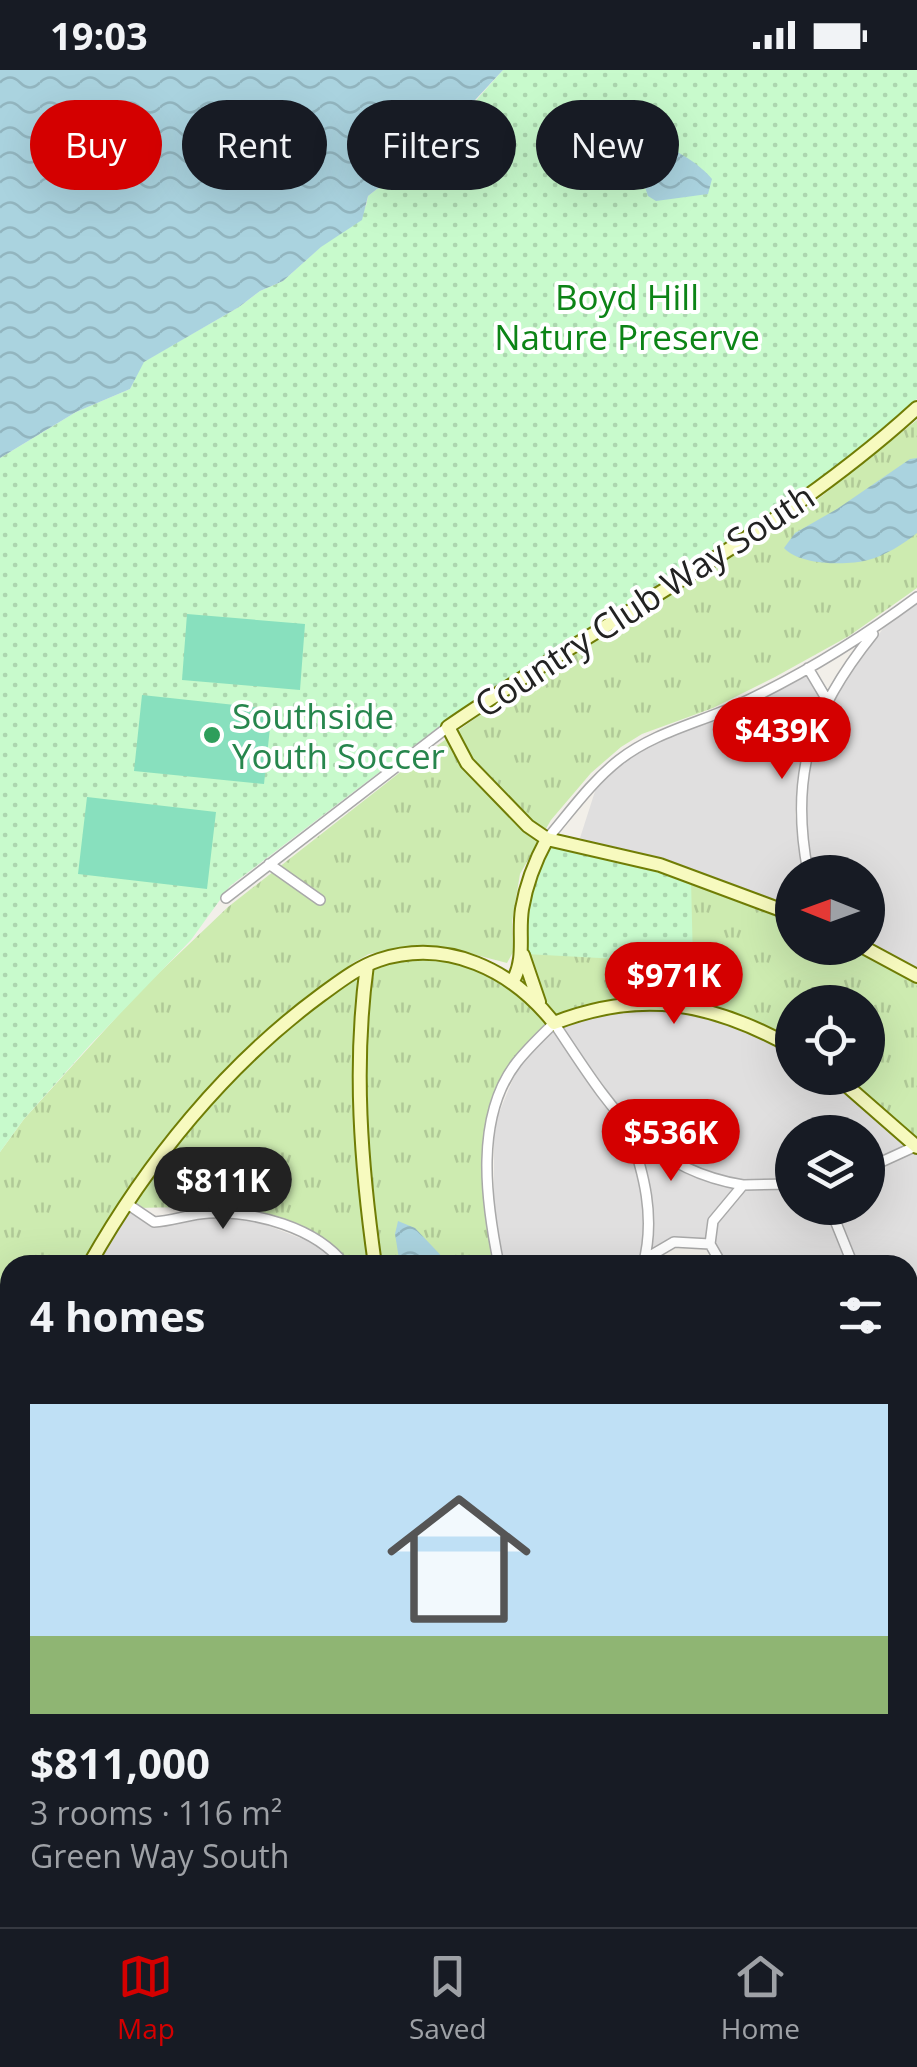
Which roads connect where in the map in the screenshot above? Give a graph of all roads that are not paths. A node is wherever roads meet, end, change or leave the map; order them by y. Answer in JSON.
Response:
{"nodes":[{"id":1,"x":917,"y":408,"type":"edge"},
{"id":2,"x":917,"y":597,"type":"edge"},
{"id":3,"x":881,"y":624,"type":"junction"},
{"id":4,"x":808,"y":668,"type":"junction"},
{"id":5,"x":827,"y":700,"type":"junction"},
{"id":6,"x":448,"y":727,"type":"junction"},
{"id":7,"x":547,"y":840,"type":"junction"},
{"id":8,"x":805,"y":855,"type":"edge"},
{"id":9,"x":269,"y":864,"type":"junction"},
{"id":10,"x":226,"y":898,"type":"dead end"},
{"id":11,"x":320,"y":900,"type":"dead end"},
{"id":12,"x":775,"y":908,"type":"edge"},
{"id":13,"x":522,"y":950,"type":"junction"},
{"id":14,"x":885,"y":959,"type":"edge"},
{"id":15,"x":367,"y":965,"type":"junction"},
{"id":16,"x":498,"y":972,"type":"junction"},
{"id":17,"x":917,"y":976,"type":"edge"},
{"id":18,"x":514,"y":981,"type":"junction"},
{"id":19,"x":540,"y":1004,"type":"junction"},
{"id":20,"x":554,"y":1022,"type":"junction"},
{"id":21,"x":775,"y":1038,"type":"edge"},
{"id":22,"x":858,"y":1095,"type":"edge"},
{"id":23,"x":627,"y":1126,"type":"junction"},
{"id":24,"x":917,"y":1146,"type":"edge"},
{"id":25,"x":885,"y":1160,"type":"edge"},
{"id":26,"x":775,"y":1184,"type":"edge"},
{"id":27,"x":743,"y":1185,"type":"junction"},
{"id":28,"x":126,"y":1203,"type":"junction"},
{"id":29,"x":837,"y":1225,"type":"edge"},
{"id":30,"x":710,"y":1244,"type":"junction"},
{"id":31,"x":95,"y":1255,"type":"edge"},
{"id":32,"x":335,"y":1255,"type":"edge"},
{"id":33,"x":373,"y":1255,"type":"edge"},
{"id":34,"x":498,"y":1255,"type":"edge"},
{"id":35,"x":645,"y":1255,"type":"edge"},
{"id":36,"x":654,"y":1255,"type":"edge"},
{"id":37,"x":716,"y":1255,"type":"edge"},
{"id":38,"x":850,"y":1255,"type":"edge"}],
"edges":[{"from":1,"to":6,"type":"street","name":"Country Club Way South"},
{"from":2,"to":3,"type":"street"},
{"from":3,"to":4,"type":"street"},
{"from":3,"to":5,"type":"street"},
{"from":4,"to":5,"type":"street"},
{"from":4,"to":7,"type":"street"},
{"from":5,"to":8,"type":"street"},
{"from":6,"to":7,"type":"street"},
{"from":6,"to":9,"type":"street","name":"Country Club Way South"},
{"from":7,"to":12,"type":"street"},
{"from":7,"to":13,"type":"street"},
{"from":9,"to":10,"type":"street","name":"Country Club Way South"},
{"from":9,"to":11,"type":"street"},
{"from":13,"to":16,"type":"street"},
{"from":13,"to":18,"type":"street"},
{"from":13,"to":19,"type":"street"},
{"from":14,"to":17,"type":"street"},
{"from":15,"to":16,"type":"street"},
{"from":15,"to":28,"type":"street"},
{"from":15,"to":33,"type":"street"},
{"from":16,"to":18,"type":"street"},
{"from":18,"to":19,"type":"street"},
{"from":19,"to":20,"type":"street"},
{"from":20,"to":21,"type":"street"},
{"from":20,"to":23,"type":"street"},
{"from":20,"to":34,"type":"street"},
{"from":22,"to":24,"type":"street"},
{"from":23,"to":27,"type":"street"},
{"from":23,"to":35,"type":"street"},
{"from":24,"to":25,"type":"street"},
{"from":26,"to":27,"type":"street"},
{"from":27,"to":30,"type":"street"},
{"from":28,"to":31,"type":"street"},
{"from":28,"to":32,"type":"street"},
{"from":29,"to":38,"type":"street"},
{"from":30,"to":36,"type":"street"},
{"from":30,"to":37,"type":"street"}]}
